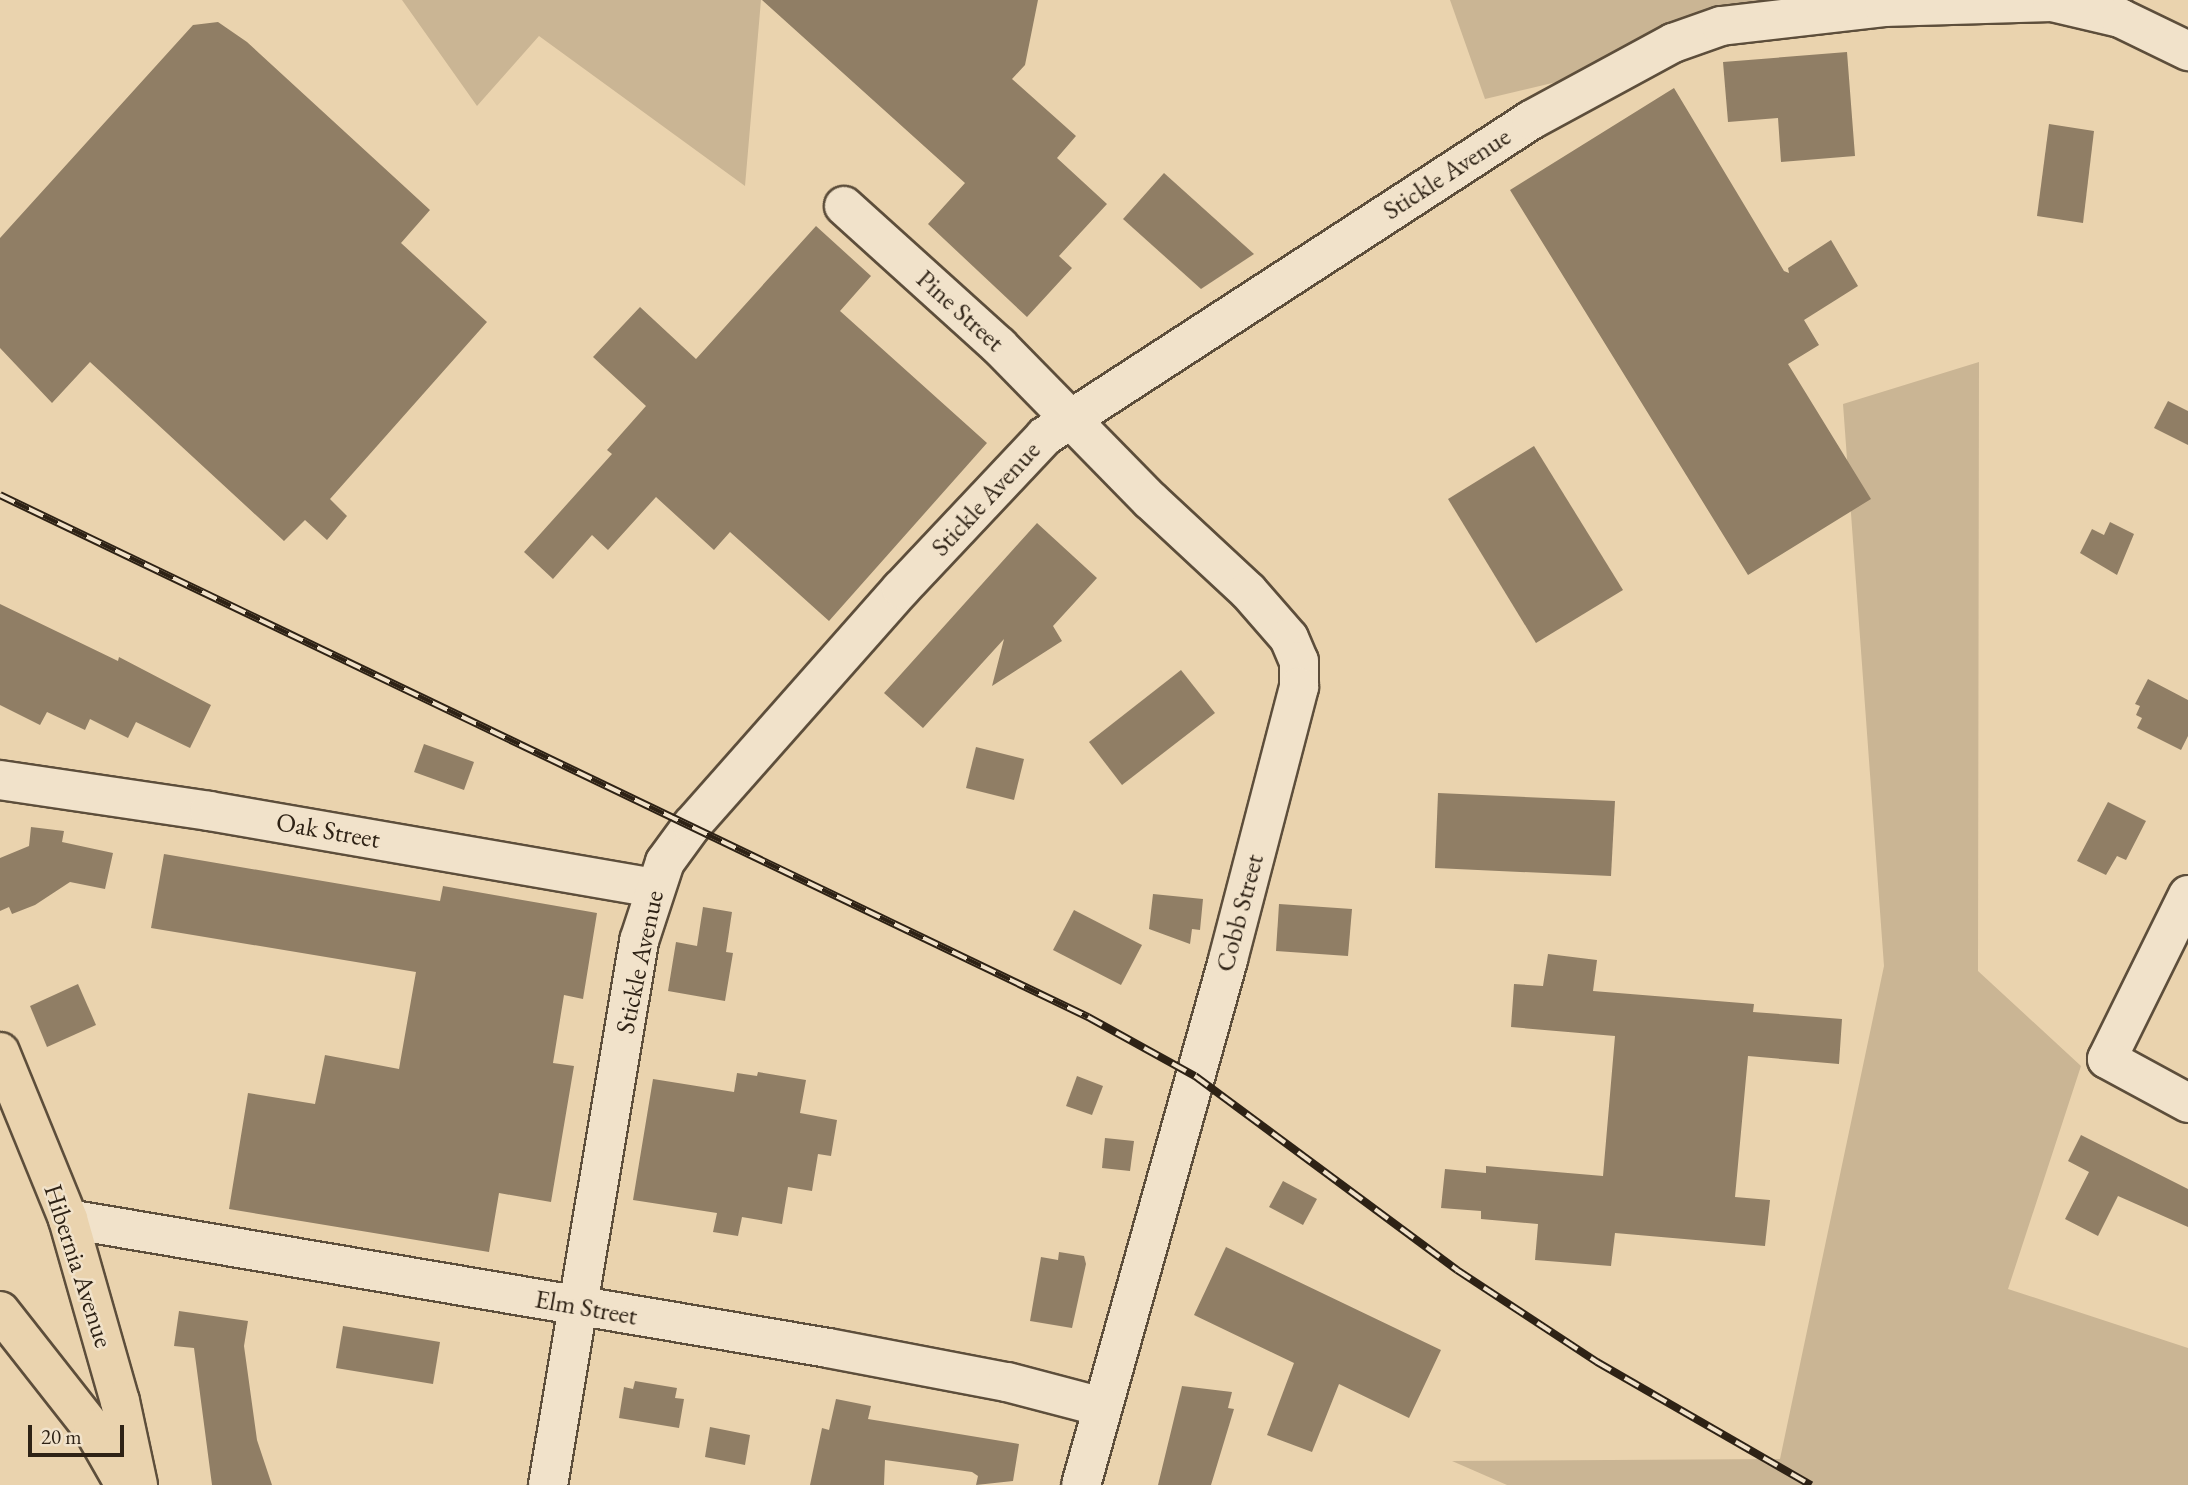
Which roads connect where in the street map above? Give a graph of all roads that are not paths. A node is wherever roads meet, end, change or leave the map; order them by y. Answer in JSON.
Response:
{"nodes":[{"id":1,"x":2032,"y":1,"type":"edge"},
{"id":2,"x":2188,"y":51,"type":"edge"},
{"id":3,"x":844,"y":206,"type":"dead end"},
{"id":4,"x":1074,"y":418,"type":"junction"},
{"id":5,"x":0,"y":780,"type":"edge"},
{"id":6,"x":654,"y":888,"type":"junction"},
{"id":7,"x":2188,"y":895,"type":"edge"},
{"id":8,"x":0,"y":1052,"type":"edge"},
{"id":9,"x":2188,"y":1102,"type":"edge"},
{"id":10,"x":68,"y":1219,"type":"junction"},
{"id":11,"x":578,"y":1308,"type":"junction"},
{"id":12,"x":0,"y":1311,"type":"edge"},
{"id":13,"x":1102,"y":1407,"type":"junction"},
{"id":14,"x":125,"y":1485,"type":"edge"},
{"id":15,"x":138,"y":1485,"type":"edge"},
{"id":16,"x":548,"y":1485,"type":"edge"},
{"id":17,"x":1081,"y":1485,"type":"edge"}],
"edges":[{"from":1,"to":2,"type":"street","name":"Stickle Avenue"},
{"from":1,"to":4,"type":"street","name":"Stickle Avenue"},
{"from":3,"to":4,"type":"street","name":"Pine Street"},
{"from":4,"to":6,"type":"street","name":"Stickle Avenue"},
{"from":4,"to":13,"type":"street","name":"Cobb Street"},
{"from":5,"to":6,"type":"street","name":"Oak Street"},
{"from":6,"to":11,"type":"street","name":"Stickle Avenue"},
{"from":7,"to":9,"type":"street"},
{"from":8,"to":10,"type":"main road","name":"Hibernia Avenue"},
{"from":10,"to":11,"type":"street","name":"Elm Street"},
{"from":10,"to":15,"type":"main road","name":"Hibernia Avenue"},
{"from":11,"to":13,"type":"street","name":"Elm Street"},
{"from":11,"to":16,"type":"street","name":"Stickle Avenue"},
{"from":12,"to":14,"type":"main road"},
{"from":13,"to":17,"type":"street","name":"Cobb Street"}]}
